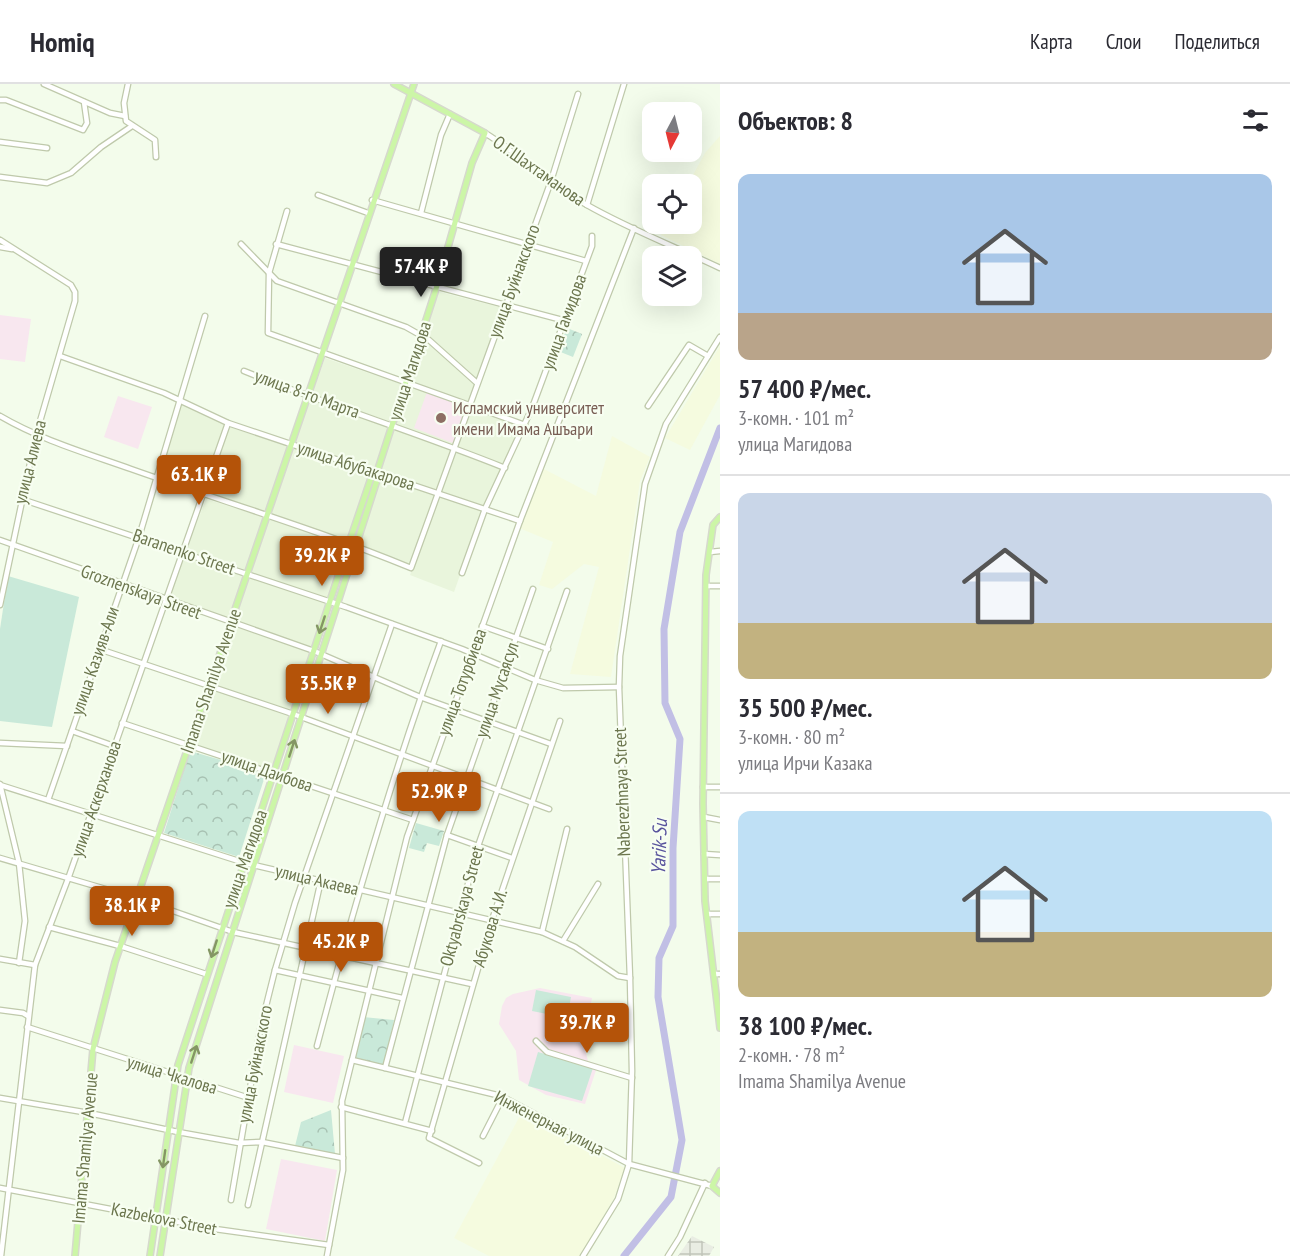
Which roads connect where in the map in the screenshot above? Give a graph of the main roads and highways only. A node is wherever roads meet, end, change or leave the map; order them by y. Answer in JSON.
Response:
{"nodes":[{"id":1,"x":394,"y":84,"type":"edge"},
{"id":2,"x":414,"y":84,"type":"edge"},
{"id":3,"x":411,"y":94,"type":"junction"},
{"id":4,"x":485,"y":133,"type":"joint"},
{"id":5,"x":377,"y":472,"type":"junction"},
{"id":6,"x":720,"y":517,"type":"edge"},
{"id":7,"x":717,"y":974,"type":"edge"},
{"id":8,"x":719,"y":1008,"type":"edge"},
{"id":9,"x":720,"y":1028,"type":"edge"},
{"id":10,"x":720,"y":1171,"type":"edge"},
{"id":11,"x":720,"y":1193,"type":"edge"},
{"id":12,"x":75,"y":1256,"type":"edge"},
{"id":13,"x":150,"y":1256,"type":"edge"},
{"id":14,"x":160,"y":1256,"type":"edge"}],
"edges":[{"from":1,"to":3,"type":"main road","name":"О.Г.Шахтаманова"},
{"from":2,"to":3,"type":"main road","name":"Imama Shamilya Avenue"},
{"from":3,"to":4,"type":"main road","name":"О.Г.Шахтаманова"},
{"from":3,"to":12,"type":"main road","name":"Imama Shamilya Avenue"},
{"from":4,"to":5,"type":"main road","name":"улица Магидова"},
{"from":5,"to":13,"type":"main road","name":"улица Магидова","one_way":true},
{"from":14,"to":5,"type":"main road","name":"улица Магидова","one_way":true},
{"from":6,"to":7,"type":"main road"},
{"from":7,"to":8,"type":"main road"},
{"from":8,"to":9,"type":"main road"},
{"from":10,"to":11,"type":"main road"}]}
